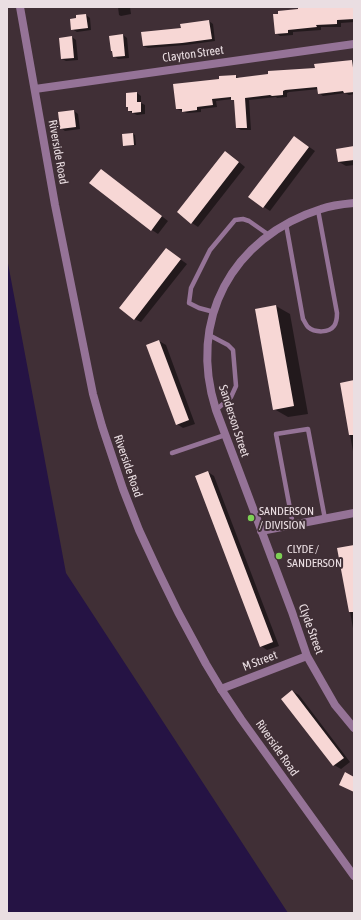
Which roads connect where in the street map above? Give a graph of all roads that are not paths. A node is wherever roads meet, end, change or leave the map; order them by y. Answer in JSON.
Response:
{"nodes":[{"id":1,"x":20,"y":7,"type":"edge"},
{"id":2,"x":354,"y":44,"type":"edge"},
{"id":3,"x":35,"y":89,"type":"junction"},
{"id":4,"x":354,"y":203,"type":"edge"},
{"id":5,"x":318,"y":210,"type":"junction"},
{"id":6,"x":286,"y":224,"type":"junction"},
{"id":7,"x":269,"y":235,"type":"junction"},
{"id":8,"x":214,"y":312,"type":"junction"},
{"id":9,"x":209,"y":335,"type":"junction"},
{"id":10,"x":216,"y":410,"type":"junction"},
{"id":11,"x":225,"y":435,"type":"junction"},
{"id":12,"x":172,"y":453,"type":"dead end"},
{"id":13,"x":354,"y":513,"type":"edge"},
{"id":14,"x":325,"y":519,"type":"junction"},
{"id":15,"x":293,"y":525,"type":"junction"},
{"id":16,"x":261,"y":531,"type":"junction"},
{"id":17,"x":307,"y":656,"type":"junction"},
{"id":18,"x":221,"y":689,"type":"junction"},
{"id":19,"x":354,"y":728,"type":"edge"},
{"id":20,"x":354,"y":876,"type":"edge"}],
"edges":[{"from":1,"to":3,"type":"street","name":"Riverside Road"},
{"from":2,"to":3,"type":"street","name":"Clayton Street"},
{"from":3,"to":18,"type":"street","name":"Riverside Road"},
{"from":4,"to":5,"type":"street","name":"Sanderson Street"},
{"from":5,"to":6,"type":"street","name":"Sanderson Street"},
{"from":5,"to":6,"type":"lane"},
{"from":6,"to":7,"type":"street","name":"Sanderson Street"},
{"from":7,"to":8,"type":"street","name":"Sanderson Street"},
{"from":7,"to":8,"type":"lane"},
{"from":8,"to":9,"type":"street","name":"Sanderson Street"},
{"from":9,"to":10,"type":"street","name":"Sanderson Street"},
{"from":9,"to":10,"type":"lane"},
{"from":10,"to":11,"type":"street","name":"Sanderson Street"},
{"from":11,"to":12,"type":"lane"},
{"from":11,"to":16,"type":"street","name":"Sanderson Street"},
{"from":13,"to":14,"type":"street"},
{"from":14,"to":15,"type":"street"},
{"from":14,"to":15,"type":"lane"},
{"from":15,"to":16,"type":"street"},
{"from":16,"to":17,"type":"street","name":"Clyde Street"},
{"from":17,"to":18,"type":"street","name":"M Street"},
{"from":17,"to":19,"type":"street","name":"Clyde Street"},
{"from":18,"to":20,"type":"street","name":"Riverside Road"}]}
